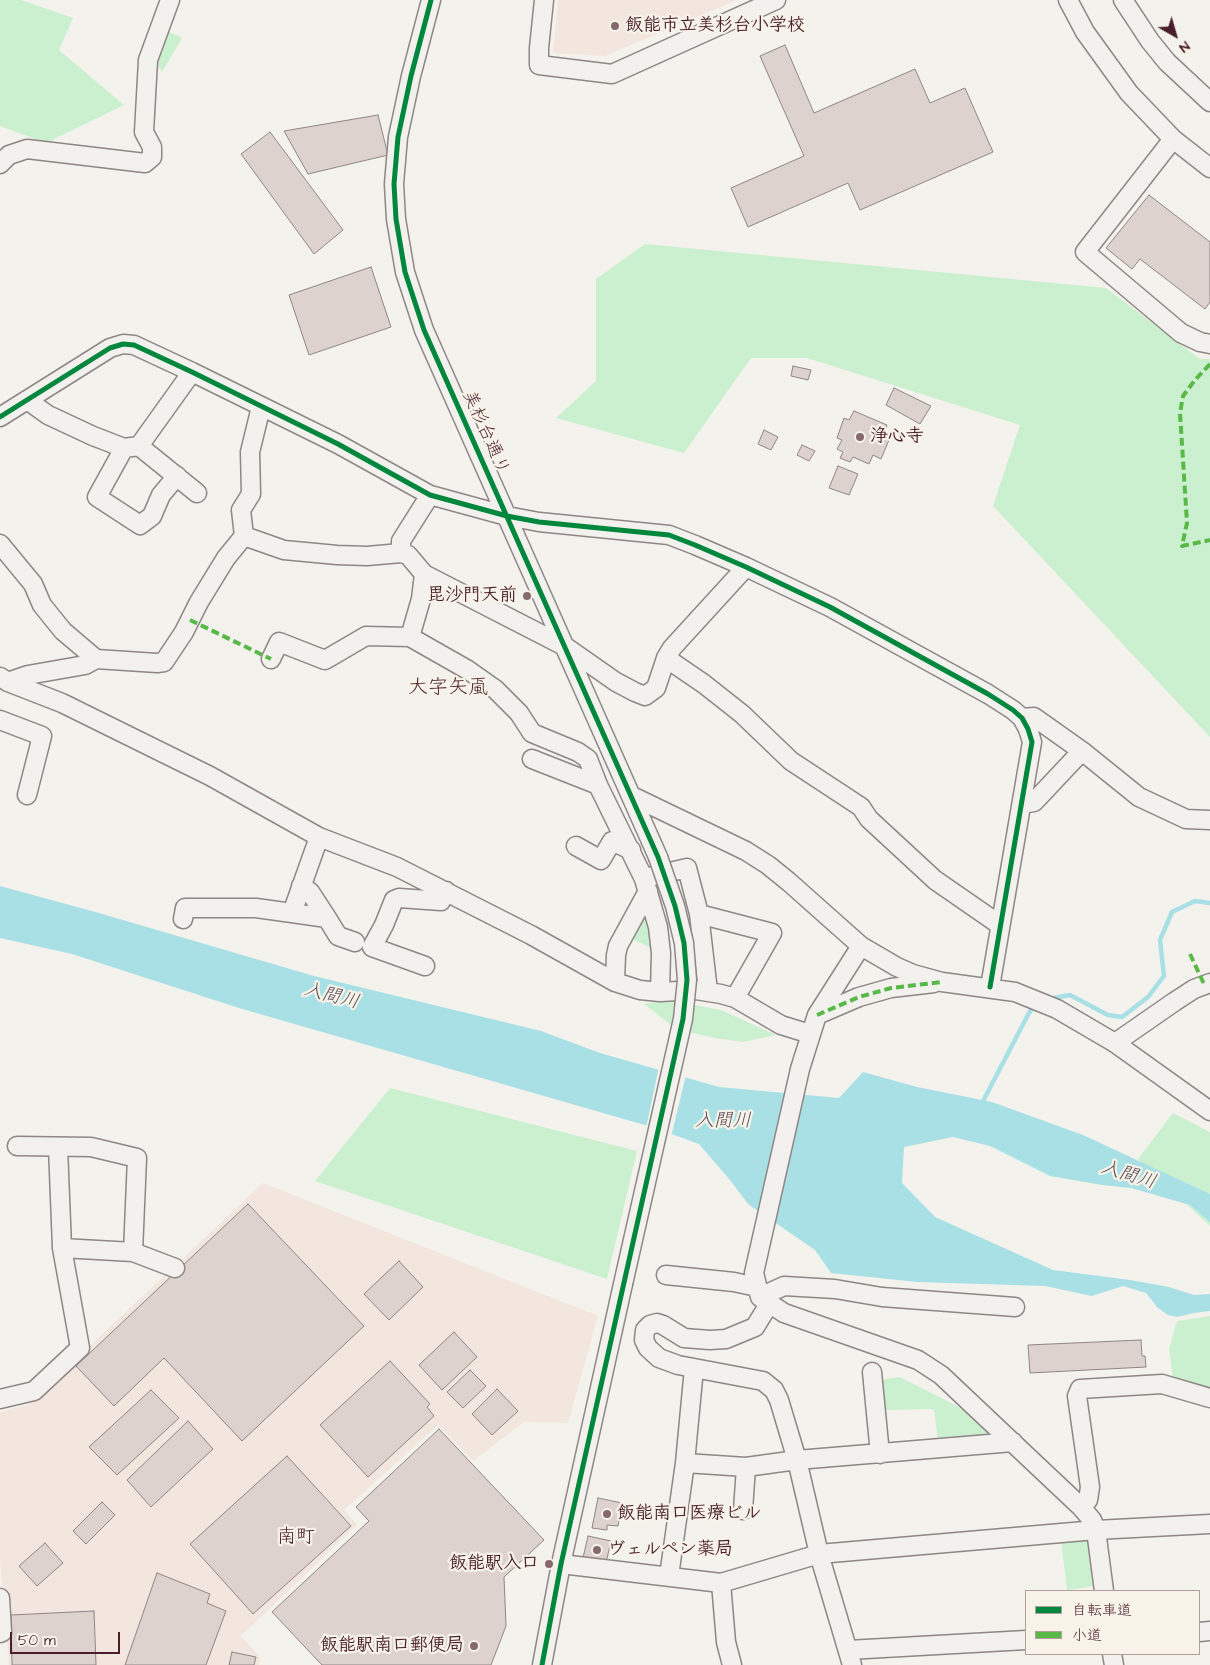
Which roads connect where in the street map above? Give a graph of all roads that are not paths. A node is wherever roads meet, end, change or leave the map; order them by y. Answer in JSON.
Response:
{"nodes":[{"id":1,"x":170,"y":0,"type":"edge"},
{"id":2,"x":431,"y":0,"type":"edge"},
{"id":3,"x":544,"y":0,"type":"edge"},
{"id":4,"x":776,"y":0,"type":"edge"},
{"id":5,"x":1068,"y":0,"type":"edge"},
{"id":6,"x":1123,"y":0,"type":"edge"},
{"id":7,"x":1210,"y":102,"type":"edge"},
{"id":8,"x":1174,"y":139,"type":"junction"},
{"id":9,"x":0,"y":164,"type":"edge"},
{"id":10,"x":1210,"y":168,"type":"edge"},
{"id":11,"x":1210,"y":344,"type":"edge"},
{"id":12,"x":192,"y":372,"type":"junction"},
{"id":13,"x":27,"y":400,"type":"junction"},
{"id":14,"x":261,"y":407,"type":"junction"},
{"id":15,"x":0,"y":417,"type":"edge"},
{"id":16,"x":132,"y":447,"type":"junction"},
{"id":17,"x":178,"y":476,"type":"junction"},
{"id":18,"x":196,"y":493,"type":"dead end"},
{"id":19,"x":430,"y":495,"type":"junction"},
{"id":20,"x":507,"y":516,"type":"junction"},
{"id":21,"x":244,"y":536,"type":"junction"},
{"id":22,"x":0,"y":544,"type":"edge"},
{"id":23,"x":401,"y":553,"type":"junction"},
{"id":24,"x":746,"y":567,"type":"junction"},
{"id":25,"x":424,"y":574,"type":"junction"},
{"id":26,"x":410,"y":637,"type":"junction"},
{"id":27,"x":566,"y":647,"type":"junction"},
{"id":28,"x":666,"y":658,"type":"junction"},
{"id":29,"x":96,"y":659,"type":"junction"},
{"id":30,"x":271,"y":659,"type":"dead end"},
{"id":31,"x":4,"y":680,"type":"edge"},
{"id":32,"x":1022,"y":718,"type":"junction"},
{"id":33,"x":0,"y":720,"type":"edge"},
{"id":34,"x":1082,"y":751,"type":"junction"},
{"id":35,"x":532,"y":759,"type":"dead end"},
{"id":36,"x":598,"y":785,"type":"junction"},
{"id":37,"x":27,"y":795,"type":"dead end"},
{"id":38,"x":632,"y":796,"type":"junction"},
{"id":39,"x":1022,"y":804,"type":"junction"},
{"id":40,"x":1210,"y":820,"type":"edge"},
{"id":41,"x":319,"y":837,"type":"junction"},
{"id":42,"x":576,"y":846,"type":"dead end"},
{"id":43,"x":631,"y":850,"type":"junction"},
{"id":44,"x":646,"y":885,"type":"junction"},
{"id":45,"x":301,"y":886,"type":"junction"},
{"id":46,"x":446,"y":891,"type":"junction"},
{"id":47,"x":292,"y":913,"type":"junction"},
{"id":48,"x":699,"y":914,"type":"junction"},
{"id":49,"x":327,"y":918,"type":"junction"},
{"id":50,"x":183,"y":919,"type":"dead end"},
{"id":51,"x":1000,"y":925,"type":"junction"},
{"id":52,"x":355,"y":942,"type":"dead end"},
{"id":53,"x":862,"y":946,"type":"junction"},
{"id":54,"x":425,"y":966,"type":"dead end"},
{"id":55,"x":616,"y":982,"type":"junction"},
{"id":56,"x":942,"y":982,"type":"junction"},
{"id":57,"x":1210,"y":983,"type":"edge"},
{"id":58,"x":990,"y":987,"type":"junction"},
{"id":59,"x":660,"y":992,"type":"junction"},
{"id":60,"x":708,"y":992,"type":"junction"},
{"id":61,"x":735,"y":998,"type":"junction"},
{"id":62,"x":818,"y":1015,"type":"junction"},
{"id":63,"x":810,"y":1034,"type":"junction"},
{"id":64,"x":1114,"y":1043,"type":"junction"},
{"id":65,"x":1210,"y":1111,"type":"edge"},
{"id":66,"x":17,"y":1146,"type":"dead end"},
{"id":67,"x":58,"y":1147,"type":"junction"},
{"id":68,"x":62,"y":1248,"type":"junction"},
{"id":69,"x":133,"y":1252,"type":"junction"},
{"id":70,"x":175,"y":1268,"type":"dead end"},
{"id":71,"x":666,"y":1275,"type":"dead end"},
{"id":72,"x":760,"y":1290,"type":"junction"},
{"id":73,"x":1015,"y":1307,"type":"dead end"},
{"id":74,"x":694,"y":1368,"type":"junction"},
{"id":75,"x":872,"y":1372,"type":"dead end"},
{"id":76,"x":1210,"y":1398,"type":"edge"},
{"id":77,"x":0,"y":1399,"type":"edge"},
{"id":78,"x":1013,"y":1442,"type":"junction"},
{"id":79,"x":880,"y":1454,"type":"junction"},
{"id":80,"x":796,"y":1460,"type":"junction"},
{"id":81,"x":685,"y":1463,"type":"junction"},
{"id":82,"x":746,"y":1467,"type":"junction"},
{"id":83,"x":1081,"y":1507,"type":"junction"},
{"id":84,"x":743,"y":1510,"type":"dead end"},
{"id":85,"x":1210,"y":1524,"type":"edge"},
{"id":86,"x":1096,"y":1530,"type":"junction"},
{"id":87,"x":819,"y":1554,"type":"junction"},
{"id":88,"x":561,"y":1564,"type":"junction"},
{"id":89,"x":669,"y":1576,"type":"junction"},
{"id":90,"x":721,"y":1583,"type":"junction"},
{"id":91,"x":1104,"y":1590,"type":"edge"},
{"id":92,"x":0,"y":1598,"type":"edge"},
{"id":93,"x":0,"y":1633,"type":"edge"},
{"id":94,"x":1025,"y":1640,"type":"edge"},
{"id":95,"x":850,"y":1658,"type":"edge"},
{"id":96,"x":542,"y":1665,"type":"edge"},
{"id":97,"x":732,"y":1665,"type":"edge"}],
"edges":[{"from":1,"to":9,"type":"street"},
{"from":2,"to":20,"type":"street","name":"美杉台通り"},
{"from":3,"to":4,"type":"street"},
{"from":5,"to":8,"type":"street"},
{"from":6,"to":7,"type":"street"},
{"from":8,"to":10,"type":"street"},
{"from":8,"to":11,"type":"street"},
{"from":12,"to":13,"type":"street"},
{"from":12,"to":14,"type":"street"},
{"from":12,"to":16,"type":"street"},
{"from":13,"to":15,"type":"street"},
{"from":13,"to":16,"type":"street"},
{"from":14,"to":19,"type":"street"},
{"from":14,"to":21,"type":"street"},
{"from":16,"to":17,"type":"street"},
{"from":16,"to":17,"type":"street"},
{"from":17,"to":18,"type":"street"},
{"from":19,"to":20,"type":"street"},
{"from":19,"to":23,"type":"street"},
{"from":20,"to":24,"type":"street"},
{"from":20,"to":27,"type":"street","name":"美杉台通り"},
{"from":21,"to":23,"type":"street"},
{"from":21,"to":29,"type":"street"},
{"from":22,"to":29,"type":"street"},
{"from":23,"to":25,"type":"street"},
{"from":24,"to":28,"type":"street"},
{"from":24,"to":32,"type":"street"},
{"from":25,"to":26,"type":"street"},
{"from":25,"to":27,"type":"street"},
{"from":26,"to":30,"type":"street"},
{"from":26,"to":36,"type":"street"},
{"from":27,"to":28,"type":"street"},
{"from":27,"to":38,"type":"street","name":"美杉台通り"},
{"from":28,"to":51,"type":"street"},
{"from":29,"to":31,"type":"street"},
{"from":31,"to":41,"type":"street"},
{"from":32,"to":34,"type":"street"},
{"from":32,"to":39,"type":"street"},
{"from":33,"to":37,"type":"street"},
{"from":34,"to":39,"type":"street"},
{"from":34,"to":40,"type":"street"},
{"from":35,"to":36,"type":"street"},
{"from":36,"to":43,"type":"street"},
{"from":38,"to":53,"type":"street"},
{"from":38,"to":88,"type":"street","name":"美杉台通り","bridge":true},
{"from":39,"to":51,"type":"street"},
{"from":41,"to":45,"type":"street"},
{"from":41,"to":46,"type":"street"},
{"from":42,"to":43,"type":"street"},
{"from":43,"to":44,"type":"street"},
{"from":44,"to":48,"type":"street"},
{"from":44,"to":55,"type":"street"},
{"from":44,"to":59,"type":"street"},
{"from":45,"to":47,"type":"street"},
{"from":45,"to":49,"type":"street"},
{"from":46,"to":54,"type":"street"},
{"from":46,"to":55,"type":"street"},
{"from":47,"to":49,"type":"street"},
{"from":47,"to":50,"type":"street"},
{"from":48,"to":60,"type":"street"},
{"from":48,"to":61,"type":"street"},
{"from":49,"to":52,"type":"street"},
{"from":51,"to":58,"type":"street"},
{"from":53,"to":56,"type":"street"},
{"from":53,"to":62,"type":"street"},
{"from":55,"to":59,"type":"street"},
{"from":56,"to":58,"type":"street"},
{"from":56,"to":62,"type":"street"},
{"from":57,"to":64,"type":"street"},
{"from":58,"to":64,"type":"street"},
{"from":59,"to":60,"type":"street"},
{"from":60,"to":61,"type":"street"},
{"from":61,"to":63,"type":"street"},
{"from":62,"to":63,"type":"street"},
{"from":63,"to":72,"type":"street"},
{"from":64,"to":65,"type":"street"},
{"from":66,"to":67,"type":"street"},
{"from":67,"to":68,"type":"street"},
{"from":67,"to":69,"type":"street"},
{"from":68,"to":69,"type":"street"},
{"from":68,"to":77,"type":"street"},
{"from":69,"to":70,"type":"street"},
{"from":71,"to":72,"type":"street"},
{"from":72,"to":73,"type":"street"},
{"from":72,"to":74,"type":"street"},
{"from":72,"to":78,"type":"street"},
{"from":74,"to":80,"type":"street"},
{"from":74,"to":81,"type":"street"},
{"from":75,"to":79,"type":"street"},
{"from":76,"to":83,"type":"street"},
{"from":78,"to":79,"type":"street"},
{"from":78,"to":83,"type":"street"},
{"from":79,"to":80,"type":"street"},
{"from":80,"to":82,"type":"street"},
{"from":80,"to":87,"type":"street"},
{"from":81,"to":82,"type":"street"},
{"from":81,"to":89,"type":"street"},
{"from":82,"to":84,"type":"street"},
{"from":83,"to":86,"type":"street"},
{"from":85,"to":86,"type":"street"},
{"from":86,"to":87,"type":"street"},
{"from":86,"to":91,"type":"street"},
{"from":87,"to":90,"type":"street"},
{"from":87,"to":95,"type":"street"},
{"from":88,"to":89,"type":"street"},
{"from":88,"to":96,"type":"street","name":"美杉台通り"},
{"from":89,"to":90,"type":"street"},
{"from":90,"to":97,"type":"street"},
{"from":92,"to":93,"type":"street"},
{"from":94,"to":95,"type":"street"}]}
